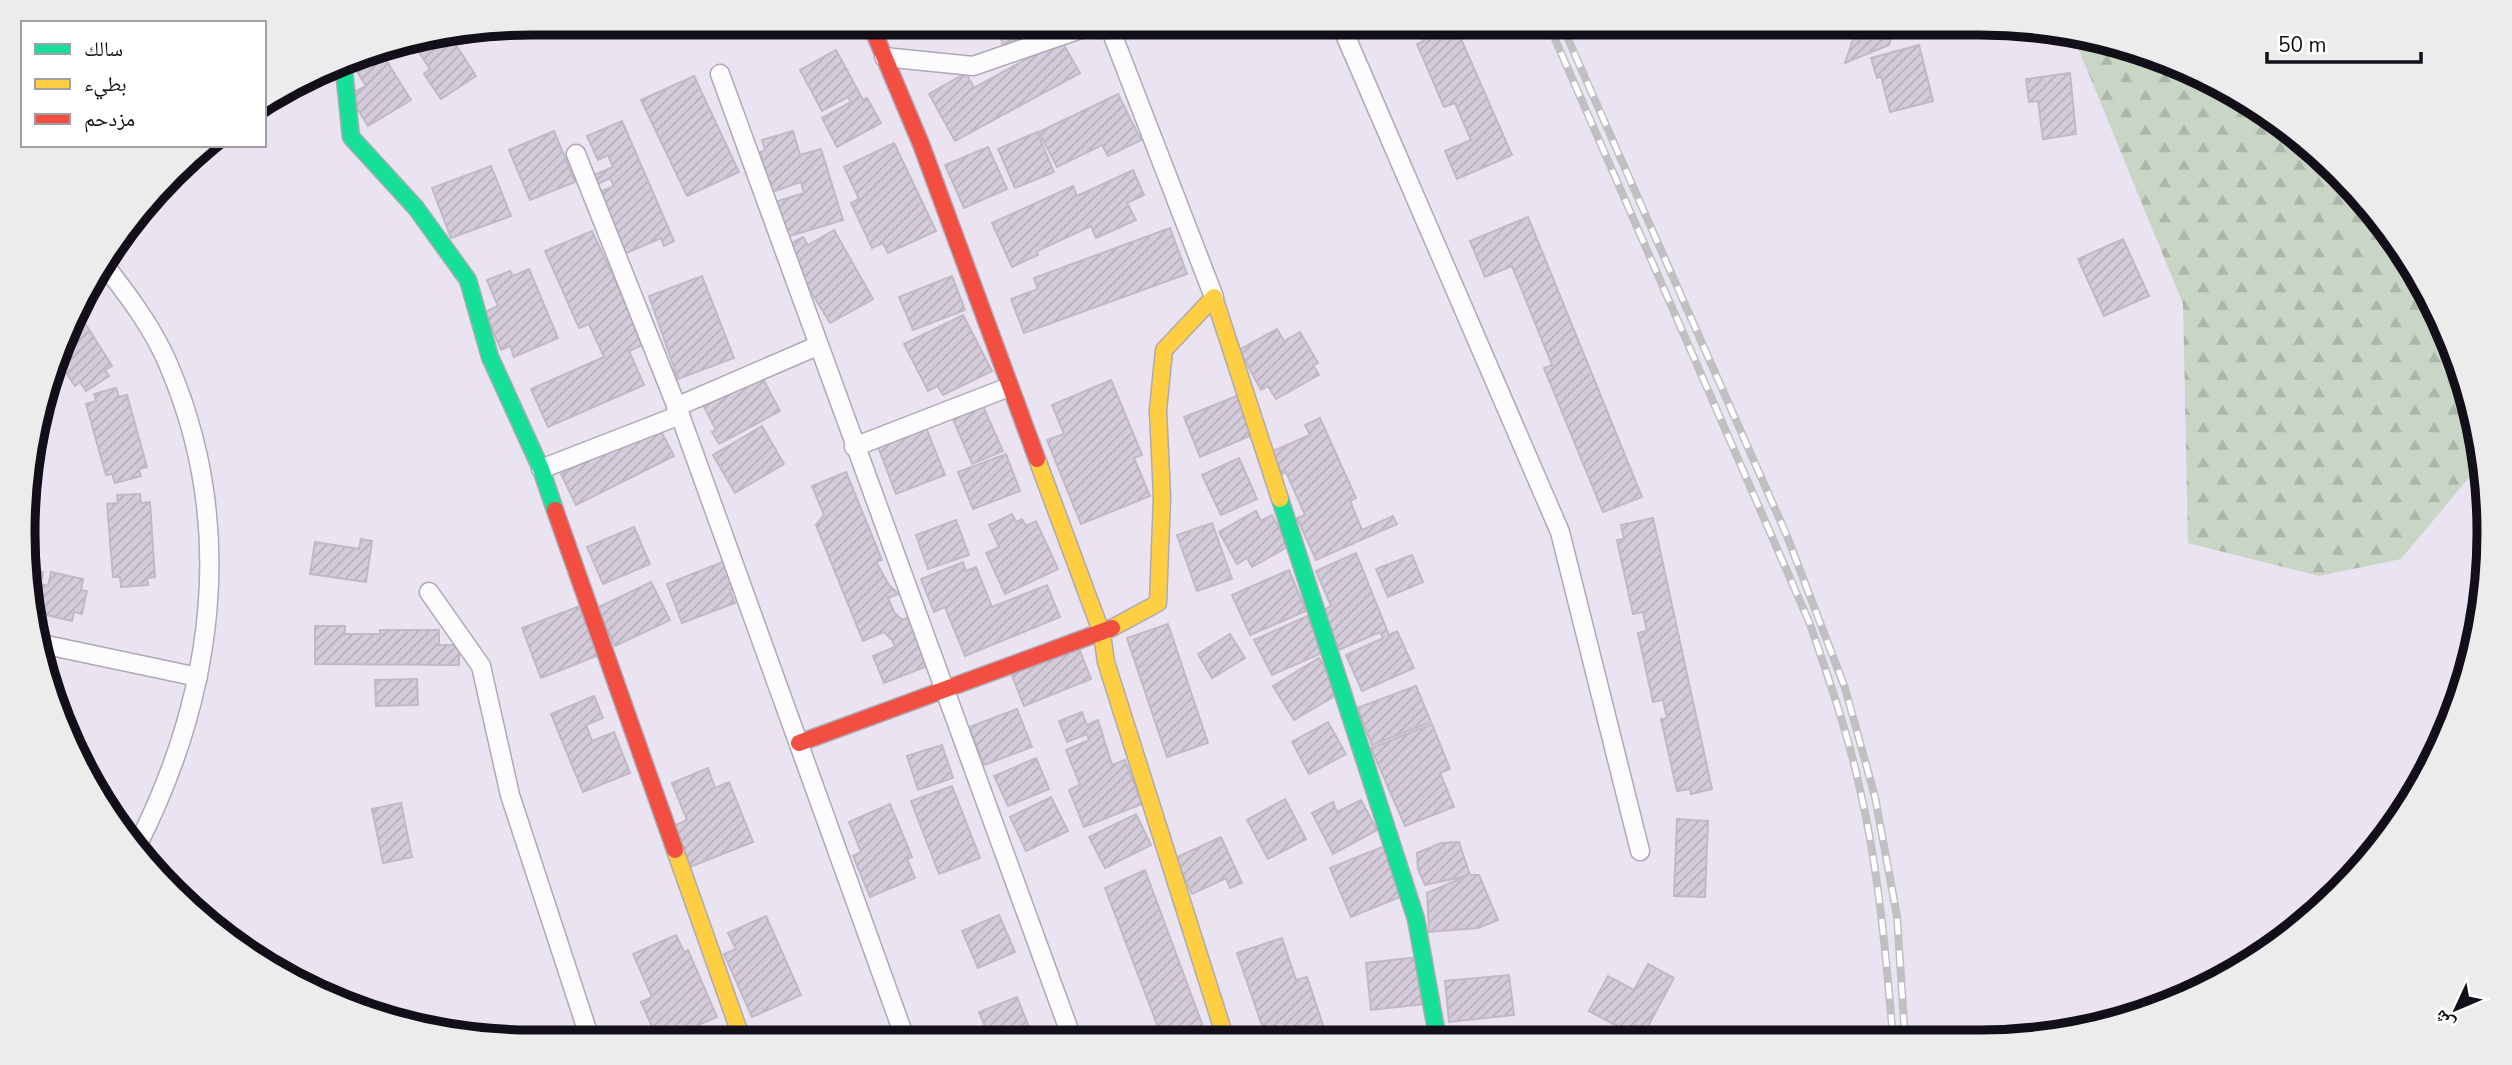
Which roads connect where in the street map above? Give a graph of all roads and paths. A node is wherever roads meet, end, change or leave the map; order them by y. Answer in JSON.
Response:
{"nodes":[{"id":1,"x":875,"y":35,"type":"edge"},
{"id":2,"x":1063,"y":35,"type":"edge"},
{"id":3,"x":1113,"y":35,"type":"edge"},
{"id":4,"x":1345,"y":35,"type":"edge"},
{"id":5,"x":884,"y":57,"type":"junction"},
{"id":6,"x":344,"y":72,"type":"edge"},
{"id":7,"x":720,"y":74,"type":"dead end"},
{"id":8,"x":576,"y":154,"type":"dead end"},
{"id":9,"x":110,"y":272,"type":"edge"},
{"id":10,"x":1214,"y":297,"type":"junction"},
{"id":11,"x":817,"y":346,"type":"junction"},
{"id":12,"x":1010,"y":387,"type":"junction"},
{"id":13,"x":678,"y":411,"type":"junction"},
{"id":14,"x":854,"y":447,"type":"junction"},
{"id":15,"x":541,"y":468,"type":"junction"},
{"id":16,"x":429,"y":592,"type":"dead end"},
{"id":17,"x":1102,"y":634,"type":"junction"},
{"id":18,"x":48,"y":645,"type":"edge"},
{"id":19,"x":198,"y":677,"type":"junction"},
{"id":20,"x":946,"y":690,"type":"junction"},
{"id":21,"x":799,"y":743,"type":"junction"},
{"id":22,"x":141,"y":838,"type":"edge"},
{"id":23,"x":1640,"y":851,"type":"dead end"},
{"id":24,"x":588,"y":1030,"type":"edge"},
{"id":25,"x":739,"y":1030,"type":"edge"},
{"id":26,"x":902,"y":1030,"type":"edge"},
{"id":27,"x":1069,"y":1030,"type":"edge"},
{"id":28,"x":1223,"y":1030,"type":"edge"},
{"id":29,"x":1436,"y":1030,"type":"edge"}],
"edges":[{"from":1,"to":5,"type":"street"},
{"from":2,"to":5,"type":"street"},
{"from":3,"to":10,"type":"street"},
{"from":4,"to":23,"type":"street"},
{"from":5,"to":12,"type":"street"},
{"from":6,"to":15,"type":"street"},
{"from":7,"to":11,"type":"street"},
{"from":8,"to":13,"type":"street"},
{"from":9,"to":19,"type":"street"},
{"from":10,"to":17,"type":"street"},
{"from":10,"to":29,"type":"street"},
{"from":11,"to":13,"type":"street"},
{"from":11,"to":14,"type":"street"},
{"from":12,"to":14,"type":"street"},
{"from":12,"to":17,"type":"street"},
{"from":13,"to":15,"type":"street"},
{"from":13,"to":21,"type":"street"},
{"from":14,"to":20,"type":"street"},
{"from":15,"to":25,"type":"street"},
{"from":16,"to":24,"type":"street"},
{"from":17,"to":20,"type":"street"},
{"from":17,"to":28,"type":"street"},
{"from":18,"to":19,"type":"street"},
{"from":19,"to":22,"type":"street"},
{"from":20,"to":21,"type":"street"},
{"from":20,"to":27,"type":"street"},
{"from":21,"to":26,"type":"street"}]}
